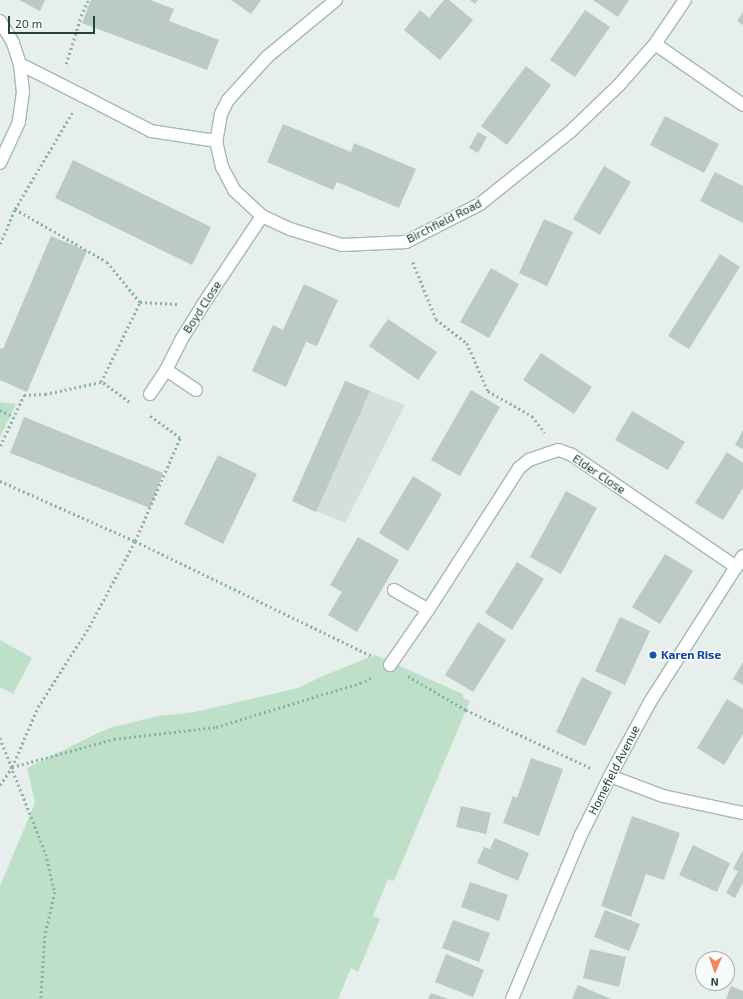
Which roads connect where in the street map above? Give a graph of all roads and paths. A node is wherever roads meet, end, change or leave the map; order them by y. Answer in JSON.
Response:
{"nodes":[{"id":1,"x":88,"y":0,"type":"edge"},
{"id":2,"x":336,"y":0,"type":"edge"},
{"id":3,"x":685,"y":0,"type":"edge"},
{"id":4,"x":0,"y":21,"type":"edge"},
{"id":5,"x":655,"y":44,"type":"junction"},
{"id":6,"x":20,"y":64,"type":"junction"},
{"id":7,"x":64,"y":86,"type":"junction"},
{"id":8,"x":82,"y":96,"type":"junction"},
{"id":9,"x":743,"y":105,"type":"edge"},
{"id":10,"x":216,"y":141,"type":"junction"},
{"id":11,"x":0,"y":163,"type":"edge"},
{"id":12,"x":15,"y":209,"type":"junction"},
{"id":13,"x":262,"y":216,"type":"junction"},
{"id":14,"x":406,"y":242,"type":"junction"},
{"id":15,"x":0,"y":244,"type":"edge"},
{"id":16,"x":140,"y":302,"type":"dead end"},
{"id":17,"x":166,"y":370,"type":"junction"},
{"id":18,"x":101,"y":382,"type":"dead end"},
{"id":19,"x":196,"y":390,"type":"dead end"},
{"id":20,"x":150,"y":394,"type":"dead end"},
{"id":21,"x":0,"y":410,"type":"edge"},
{"id":22,"x":14,"y":417,"type":"junction"},
{"id":23,"x":0,"y":446,"type":"edge"},
{"id":24,"x":559,"y":450,"type":"junction"},
{"id":25,"x":0,"y":481,"type":"edge"},
{"id":26,"x":135,"y":542,"type":"junction"},
{"id":27,"x":743,"y":556,"type":"edge"},
{"id":28,"x":736,"y":567,"type":"junction"},
{"id":29,"x":394,"y":590,"type":"dead end"},
{"id":30,"x":428,"y":610,"type":"junction"},
{"id":31,"x":390,"y":665,"type":"junction"},
{"id":32,"x":0,"y":738,"type":"edge"},
{"id":33,"x":12,"y":767,"type":"junction"},
{"id":34,"x":610,"y":776,"type":"junction"},
{"id":35,"x":0,"y":785,"type":"edge"},
{"id":36,"x":743,"y":813,"type":"edge"},
{"id":37,"x":41,"y":999,"type":"edge"},
{"id":38,"x":512,"y":999,"type":"edge"}],
"edges":[{"from":1,"to":7,"type":"path"},
{"from":2,"to":10,"type":"street","name":"Birchfield Road"},
{"from":3,"to":5,"type":"street","name":"Birchfield Road"},
{"from":4,"to":6,"type":"street"},
{"from":5,"to":9,"type":"street"},
{"from":5,"to":14,"type":"street","name":"Birchfield Road"},
{"from":6,"to":7,"type":"street"},
{"from":6,"to":11,"type":"street"},
{"from":7,"to":8,"type":"street"},
{"from":8,"to":10,"type":"street"},
{"from":8,"to":12,"type":"path"},
{"from":10,"to":13,"type":"street","name":"Birchfield Road"},
{"from":12,"to":15,"type":"path"},
{"from":12,"to":16,"type":"path"},
{"from":13,"to":14,"type":"street","name":"Birchfield Road"},
{"from":13,"to":17,"type":"street","name":"Boyd Close"},
{"from":14,"to":24,"type":"path"},
{"from":17,"to":19,"type":"street"},
{"from":17,"to":20,"type":"street","name":"Boyd Close"},
{"from":18,"to":22,"type":"path"},
{"from":21,"to":22,"type":"path"},
{"from":22,"to":23,"type":"path"},
{"from":24,"to":28,"type":"street","name":"Elder Close"},
{"from":24,"to":30,"type":"street","name":"Elder Close"},
{"from":25,"to":26,"type":"path"},
{"from":26,"to":31,"type":"path"},
{"from":26,"to":33,"type":"path"},
{"from":27,"to":28,"type":"street","name":"Homefield Avenue"},
{"from":28,"to":34,"type":"street","name":"Homefield Avenue"},
{"from":29,"to":30,"type":"street"},
{"from":30,"to":31,"type":"street","name":"Elder Close"},
{"from":31,"to":33,"type":"path"},
{"from":31,"to":34,"type":"path"},
{"from":32,"to":33,"type":"path"},
{"from":33,"to":35,"type":"path"},
{"from":33,"to":37,"type":"path"},
{"from":34,"to":36,"type":"street"},
{"from":34,"to":38,"type":"street","name":"Homefield Avenue"}]}
